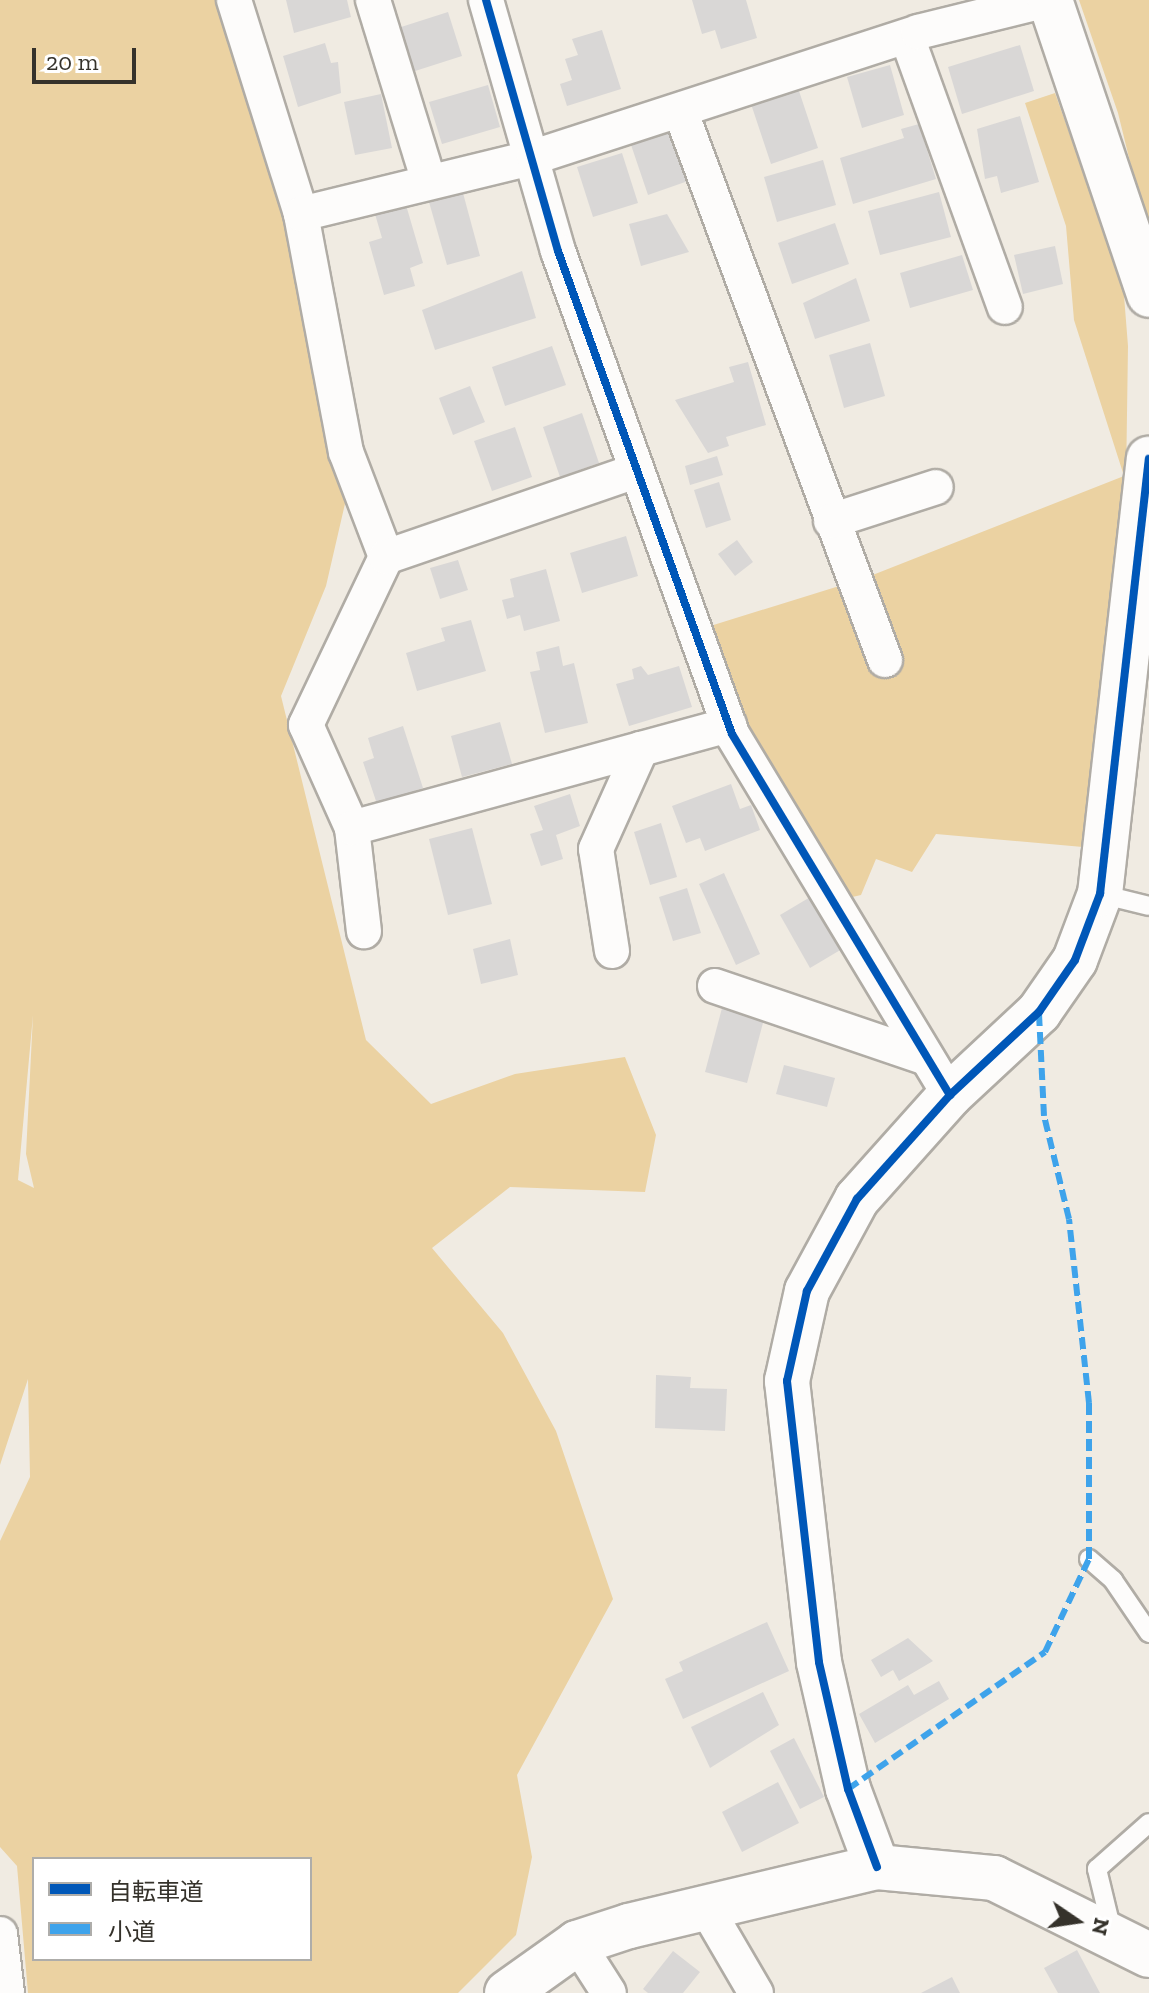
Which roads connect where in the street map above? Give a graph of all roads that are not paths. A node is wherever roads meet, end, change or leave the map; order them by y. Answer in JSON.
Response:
{"nodes":[{"id":1,"x":234,"y":0,"type":"edge"},
{"id":2,"x":373,"y":0,"type":"edge"},
{"id":3,"x":486,"y":0,"type":"edge"},
{"id":4,"x":1049,"y":0,"type":"edge"},
{"id":5,"x":907,"y":37,"type":"junction"},
{"id":6,"x":680,"y":110,"type":"junction"},
{"id":7,"x":534,"y":157,"type":"junction"},
{"id":8,"x":429,"y":182,"type":"junction"},
{"id":9,"x":301,"y":214,"type":"junction"},
{"id":10,"x":1149,"y":295,"type":"edge"},
{"id":11,"x":1005,"y":307,"type":"dead end"},
{"id":12,"x":1148,"y":469,"type":"edge"},
{"id":13,"x":633,"y":472,"type":"junction"},
{"id":14,"x":936,"y":487,"type":"dead end"},
{"id":15,"x":831,"y":521,"type":"junction"},
{"id":16,"x":386,"y":557,"type":"junction"},
{"id":17,"x":885,"y":660,"type":"dead end"},
{"id":18,"x":729,"y":725,"type":"junction"},
{"id":19,"x":641,"y":749,"type":"junction"},
{"id":20,"x":352,"y":828,"type":"junction"},
{"id":21,"x":1100,"y":894,"type":"junction"},
{"id":22,"x":1149,"y":906,"type":"edge"},
{"id":23,"x":364,"y":931,"type":"dead end"},
{"id":24,"x":612,"y":951,"type":"dead end"},
{"id":25,"x":715,"y":986,"type":"dead end"},
{"id":26,"x":927,"y":1058,"type":"junction"},
{"id":27,"x":950,"y":1095,"type":"junction"},
{"id":28,"x":1089,"y":1559,"type":"dead end"},
{"id":29,"x":1149,"y":1633,"type":"edge"},
{"id":30,"x":1149,"y":1823,"type":"edge"},
{"id":31,"x":877,"y":1867,"type":"junction"},
{"id":32,"x":708,"y":1911,"type":"junction"},
{"id":33,"x":0,"y":1934,"type":"edge"},
{"id":34,"x":577,"y":1943,"type":"junction"},
{"id":35,"x":1131,"y":1946,"type":"edge"},
{"id":36,"x":7,"y":1993,"type":"edge"},
{"id":37,"x":507,"y":1993,"type":"edge"},
{"id":38,"x":609,"y":1993,"type":"edge"},
{"id":39,"x":756,"y":1993,"type":"edge"}],
"edges":[{"from":1,"to":9,"type":"street"},
{"from":2,"to":8,"type":"street"},
{"from":3,"to":7,"type":"street"},
{"from":4,"to":5,"type":"street"},
{"from":4,"to":10,"type":"street"},
{"from":5,"to":6,"type":"street"},
{"from":5,"to":11,"type":"street"},
{"from":6,"to":7,"type":"street"},
{"from":6,"to":15,"type":"street"},
{"from":7,"to":8,"type":"street"},
{"from":7,"to":13,"type":"street"},
{"from":8,"to":9,"type":"street"},
{"from":9,"to":16,"type":"street"},
{"from":12,"to":21,"type":"street"},
{"from":13,"to":16,"type":"street"},
{"from":13,"to":18,"type":"street"},
{"from":14,"to":15,"type":"street"},
{"from":15,"to":17,"type":"street"},
{"from":16,"to":20,"type":"street"},
{"from":18,"to":19,"type":"street"},
{"from":18,"to":26,"type":"street"},
{"from":19,"to":20,"type":"street"},
{"from":19,"to":24,"type":"street"},
{"from":20,"to":23,"type":"street"},
{"from":21,"to":22,"type":"lane"},
{"from":21,"to":27,"type":"street"},
{"from":25,"to":26,"type":"street"},
{"from":26,"to":27,"type":"street"},
{"from":27,"to":31,"type":"street"},
{"from":28,"to":29,"type":"lane"},
{"from":30,"to":35,"type":"lane"},
{"from":31,"to":32,"type":"street"},
{"from":31,"to":35,"type":"street"},
{"from":32,"to":34,"type":"street"},
{"from":32,"to":39,"type":"street"},
{"from":33,"to":36,"type":"street"},
{"from":34,"to":37,"type":"street"},
{"from":34,"to":38,"type":"street"}]}
